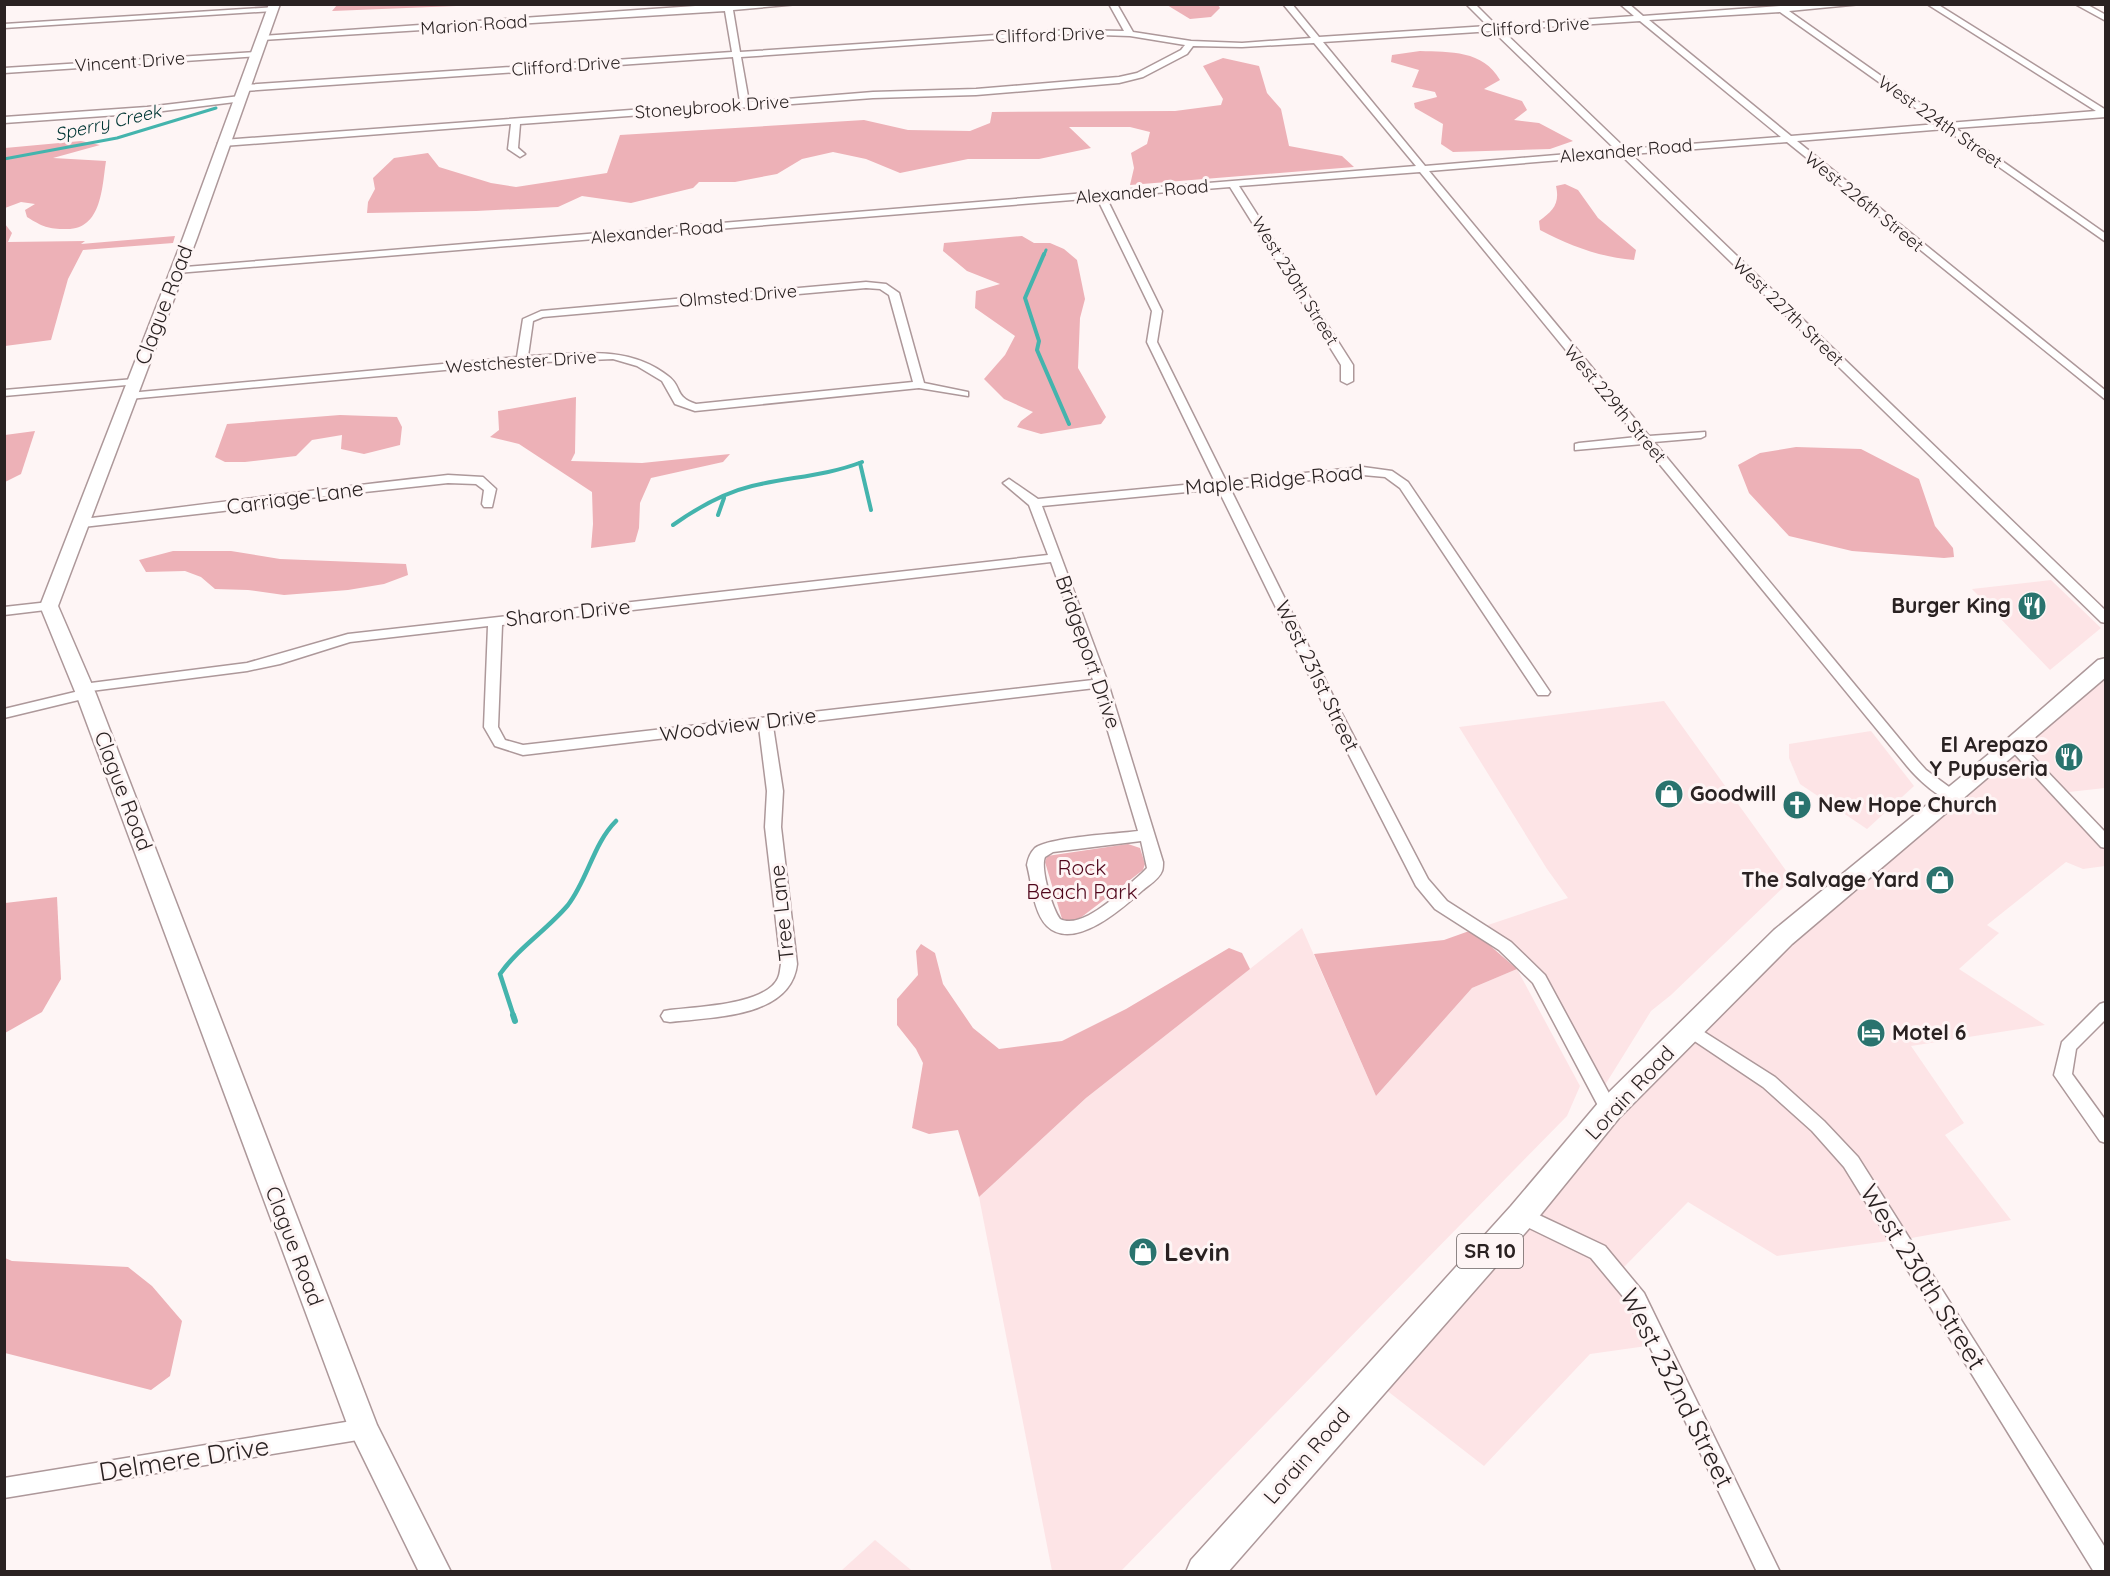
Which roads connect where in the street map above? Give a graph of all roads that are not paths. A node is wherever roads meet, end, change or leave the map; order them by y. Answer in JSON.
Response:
{"nodes":[{"id":1,"x":794,"y":4,"type":"edge"},
{"id":2,"x":1113,"y":4,"type":"edge"},
{"id":3,"x":1287,"y":4,"type":"edge"},
{"id":4,"x":1470,"y":4,"type":"edge"},
{"id":5,"x":1624,"y":4,"type":"edge"},
{"id":6,"x":1857,"y":4,"type":"edge"},
{"id":7,"x":1930,"y":4,"type":"edge"},
{"id":8,"x":2079,"y":4,"type":"edge"},
{"id":9,"x":274,"y":7,"type":"edge"},
{"id":10,"x":729,"y":7,"type":"edge"},
{"id":11,"x":1779,"y":7,"type":"edge"},
{"id":12,"x":1642,"y":19,"type":"junction"},
{"id":13,"x":2106,"y":19,"type":"edge"},
{"id":14,"x":4,"y":26,"type":"edge"},
{"id":15,"x":1495,"y":29,"type":"junction"},
{"id":16,"x":1130,"y":34,"type":"junction"},
{"id":17,"x":262,"y":38,"type":"junction"},
{"id":18,"x":1317,"y":40,"type":"junction"},
{"id":19,"x":1191,"y":43,"type":"junction"},
{"id":20,"x":256,"y":54,"type":"junction"},
{"id":21,"x":736,"y":54,"type":"junction"},
{"id":22,"x":4,"y":71,"type":"edge"},
{"id":23,"x":242,"y":94,"type":"junction"},
{"id":24,"x":746,"y":105,"type":"junction"},
{"id":25,"x":2105,"y":113,"type":"edge"},
{"id":26,"x":4,"y":120,"type":"edge"},
{"id":27,"x":516,"y":121,"type":"junction"},
{"id":28,"x":1946,"y":126,"type":"junction"},
{"id":29,"x":1787,"y":138,"type":"junction"},
{"id":30,"x":223,"y":143,"type":"junction"},
{"id":31,"x":1621,"y":151,"type":"junction"},
{"id":32,"x":520,"y":154,"type":"dead end"},
{"id":33,"x":1420,"y":167,"type":"junction"},
{"id":34,"x":1233,"y":184,"type":"junction"},
{"id":35,"x":1101,"y":196,"type":"junction"},
{"id":36,"x":2106,"y":239,"type":"edge"},
{"id":37,"x":177,"y":270,"type":"junction"},
{"id":38,"x":522,"y":360,"type":"junction"},
{"id":39,"x":1347,"y":381,"type":"dead end"},
{"id":40,"x":919,"y":385,"type":"junction"},
{"id":41,"x":131,"y":389,"type":"junction"},
{"id":42,"x":4,"y":393,"type":"edge"},
{"id":43,"x":964,"y":394,"type":"dead end"},
{"id":44,"x":2106,"y":398,"type":"edge"},
{"id":45,"x":1701,"y":434,"type":"dead end"},
{"id":46,"x":1645,"y":440,"type":"junction"},
{"id":47,"x":1579,"y":447,"type":"dead end"},
{"id":48,"x":1010,"y":483,"type":"dead end"},
{"id":49,"x":1222,"y":484,"type":"junction"},
{"id":50,"x":1035,"y":503,"type":"junction"},
{"id":51,"x":488,"y":504,"type":"dead end"},
{"id":52,"x":82,"y":523,"type":"junction"},
{"id":53,"x":1056,"y":558,"type":"junction"},
{"id":54,"x":49,"y":606,"type":"junction"},
{"id":55,"x":4,"y":611,"type":"edge"},
{"id":56,"x":2106,"y":619,"type":"edge"},
{"id":57,"x":495,"y":621,"type":"junction"},
{"id":58,"x":2106,"y":665,"type":"edge"},
{"id":59,"x":1101,"y":683,"type":"junction"},
{"id":60,"x":84,"y":691,"type":"junction"},
{"id":61,"x":1543,"y":692,"type":"dead end"},
{"id":62,"x":4,"y":714,"type":"edge"},
{"id":63,"x":765,"y":722,"type":"junction"},
{"id":64,"x":2014,"y":745,"type":"junction"},
{"id":65,"x":1952,"y":796,"type":"junction"},
{"id":66,"x":1147,"y":835,"type":"junction"},
{"id":67,"x":2106,"y":843,"type":"edge"},
{"id":68,"x":2106,"y":1008,"type":"edge"},
{"id":69,"x":670,"y":1016,"type":"dead end"},
{"id":70,"x":1690,"y":1029,"type":"junction"},
{"id":71,"x":1609,"y":1110,"type":"junction"},
{"id":72,"x":2106,"y":1136,"type":"edge"},
{"id":73,"x":1522,"y":1215,"type":"junction"},
{"id":74,"x":364,"y":1429,"type":"junction"},
{"id":75,"x":4,"y":1488,"type":"edge"},
{"id":76,"x":2106,"y":1570,"type":"edge"},
{"id":77,"x":436,"y":1572,"type":"edge"},
{"id":78,"x":1204,"y":1572,"type":"edge"},
{"id":79,"x":1769,"y":1572,"type":"edge"}],
"edges":[{"from":1,"to":10,"type":"street","name":"Marion Road"},
{"from":2,"to":16,"type":"street"},
{"from":3,"to":18,"type":"street","name":"West 229th Street"},
{"from":4,"to":15,"type":"street","name":"West 227th Street"},
{"from":5,"to":12,"type":"street","name":"West 226th Street"},
{"from":6,"to":11,"type":"street","name":"Clifford Drive"},
{"from":7,"to":25,"type":"street"},
{"from":8,"to":13,"type":"street"},
{"from":9,"to":14,"type":"street"},
{"from":9,"to":17,"type":"main road","name":"Clague Road"},
{"from":10,"to":17,"type":"street","name":"Marion Road"},
{"from":10,"to":21,"type":"street"},
{"from":11,"to":12,"type":"street","name":"Clifford Drive"},
{"from":11,"to":28,"type":"street","name":"West 224th Street"},
{"from":12,"to":15,"type":"street","name":"Clifford Drive"},
{"from":12,"to":29,"type":"street","name":"West 226th Street"},
{"from":15,"to":18,"type":"street","name":"Clifford Drive"},
{"from":15,"to":31,"type":"street","name":"West 227th Street"},
{"from":16,"to":19,"type":"street","name":"Clifford Drive"},
{"from":16,"to":21,"type":"street","name":"Clifford Drive"},
{"from":17,"to":20,"type":"main road","name":"Clague Road"},
{"from":18,"to":19,"type":"street","name":"Clifford Drive"},
{"from":18,"to":33,"type":"street","name":"West 229th Street"},
{"from":19,"to":24,"type":"street","name":"Stoneybrook Drive"},
{"from":20,"to":22,"type":"street","name":"Vincent Drive"},
{"from":20,"to":23,"type":"main road","name":"Clague Road"},
{"from":21,"to":23,"type":"street","name":"Clifford Drive"},
{"from":21,"to":24,"type":"street"},
{"from":23,"to":26,"type":"street","name":"Clifford Drive"},
{"from":23,"to":30,"type":"main road","name":"Clague Road"},
{"from":24,"to":27,"type":"street","name":"Stoneybrook Drive"},
{"from":25,"to":28,"type":"street","name":"Alexander Road"},
{"from":27,"to":30,"type":"street","name":"Stoneybrook Drive"},
{"from":27,"to":32,"type":"street"},
{"from":28,"to":29,"type":"street","name":"Alexander Road"},
{"from":28,"to":36,"type":"street","name":"West 224th Street"},
{"from":29,"to":31,"type":"street","name":"Alexander Road"},
{"from":29,"to":44,"type":"street","name":"West 226th Street"},
{"from":30,"to":37,"type":"main road","name":"Clague Road"},
{"from":31,"to":33,"type":"street","name":"Alexander Road"},
{"from":31,"to":56,"type":"street","name":"West 227th Street"},
{"from":33,"to":34,"type":"street","name":"Alexander Road"},
{"from":33,"to":46,"type":"street","name":"West 229th Street"},
{"from":34,"to":35,"type":"street","name":"Alexander Road"},
{"from":34,"to":39,"type":"street","name":"West 230th Street"},
{"from":35,"to":37,"type":"street","name":"Alexander Road"},
{"from":35,"to":49,"type":"street","name":"West 231st Street"},
{"from":37,"to":41,"type":"main road","name":"Clague Road"},
{"from":38,"to":40,"type":"street","name":"Westchester Drive"},
{"from":38,"to":40,"type":"street","name":"Olmsted Drive"},
{"from":38,"to":41,"type":"street","name":"Westchester Drive"},
{"from":40,"to":43,"type":"street","name":"Westchester Drive"},
{"from":41,"to":42,"type":"street","name":"Westchester Drive"},
{"from":41,"to":52,"type":"main road","name":"Clague Road"},
{"from":45,"to":46,"type":"street"},
{"from":46,"to":47,"type":"street"},
{"from":46,"to":65,"type":"street","name":"West 229th Street"},
{"from":48,"to":50,"type":"street"},
{"from":49,"to":50,"type":"street","name":"Maple Ridge Road"},
{"from":49,"to":61,"type":"street","name":"Maple Ridge Road"},
{"from":49,"to":71,"type":"street","name":"West 231st Street"},
{"from":50,"to":53,"type":"street","name":"Bridgeport Drive"},
{"from":51,"to":52,"type":"street","name":"Carriage Lane"},
{"from":52,"to":54,"type":"main road","name":"Clague Road"},
{"from":53,"to":57,"type":"street","name":"Sharon Drive"},
{"from":53,"to":59,"type":"street","name":"Bridgeport Drive"},
{"from":54,"to":55,"type":"street"},
{"from":54,"to":60,"type":"main road","name":"Clague Road"},
{"from":57,"to":60,"type":"street","name":"Sharon Drive"},
{"from":57,"to":63,"type":"street","name":"Woodview Drive"},
{"from":58,"to":64,"type":"main road","name":"Lorain Road","number":"SR 10"},
{"from":59,"to":63,"type":"street","name":"Woodview Drive"},
{"from":59,"to":66,"type":"street","name":"Bridgeport Drive"},
{"from":60,"to":62,"type":"street","name":"Sharon Drive"},
{"from":60,"to":74,"type":"main road","name":"Clague Road"},
{"from":63,"to":69,"type":"street","name":"Tree Lane"},
{"from":64,"to":65,"type":"main road","name":"Lorain Road","number":"SR 10"},
{"from":64,"to":67,"type":"street"},
{"from":65,"to":70,"type":"main road","name":"Lorain Road","number":"SR 10"},
{"from":66,"to":66,"type":"street","name":"Bridgeport Drive"},
{"from":68,"to":72,"type":"street"},
{"from":70,"to":71,"type":"main road","name":"Lorain Road","number":"SR 10"},
{"from":70,"to":76,"type":"street","name":"West 230th Street"},
{"from":71,"to":73,"type":"main road","name":"Lorain Road","number":"SR 10"},
{"from":73,"to":78,"type":"main road","name":"Lorain Road","number":"SR 10"},
{"from":73,"to":79,"type":"street","name":"West 232nd Street"},
{"from":74,"to":75,"type":"street","name":"Delmere Drive"},
{"from":74,"to":77,"type":"main road","name":"Clague Road"}]}
